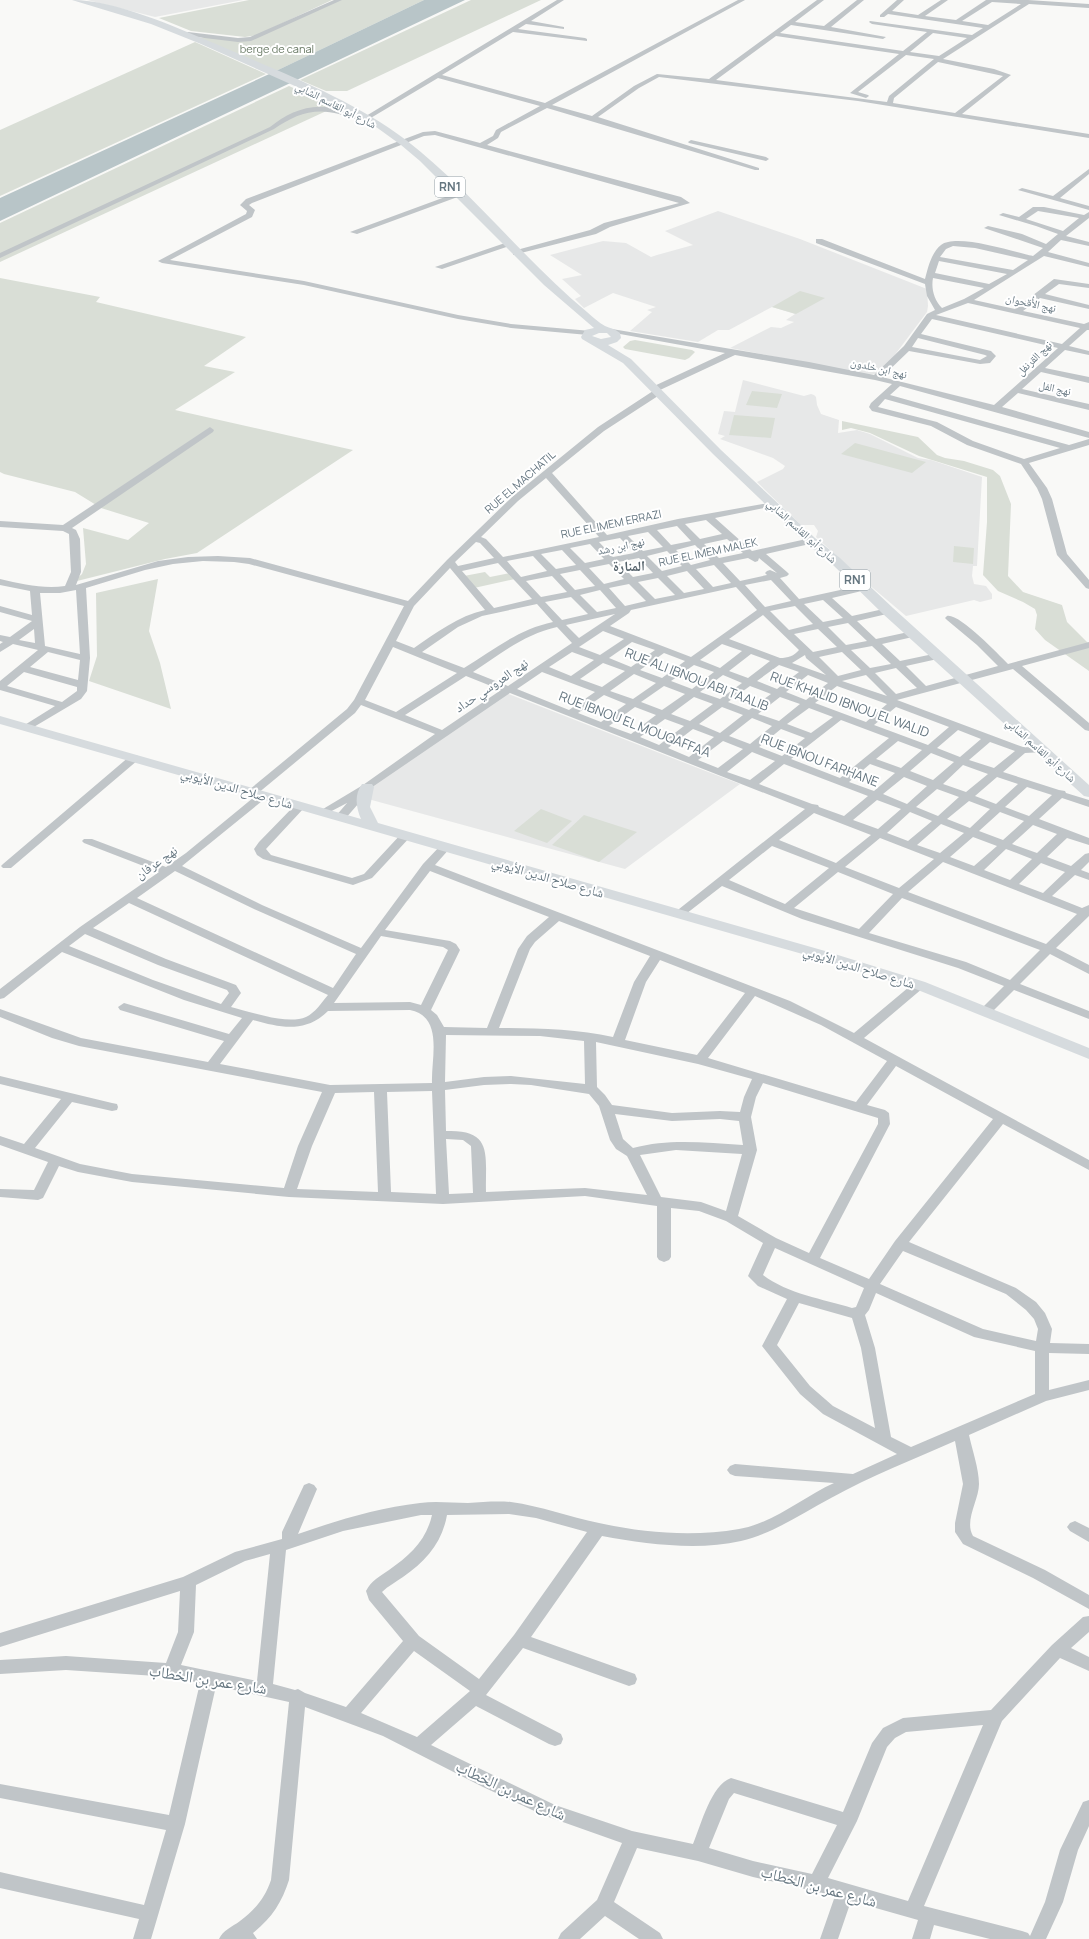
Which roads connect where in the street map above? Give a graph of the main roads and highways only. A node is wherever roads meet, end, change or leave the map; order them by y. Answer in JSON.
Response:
{"nodes":[{"id":1,"x":76,"y":0,"type":"edge"},
{"id":2,"x":585,"y":317,"type":"junction"},
{"id":3,"x":610,"y":334,"type":"junction"},
{"id":4,"x":590,"y":336,"type":"junction"},
{"id":5,"x":627,"y":361,"type":"junction"},
{"id":6,"x":0,"y":720,"type":"edge"},
{"id":7,"x":367,"y":787,"type":"road end"},
{"id":8,"x":1089,"y":793,"type":"edge"},
{"id":9,"x":372,"y":826,"type":"junction"},
{"id":10,"x":1089,"y":1054,"type":"edge"}],
"edges":[{"from":1,"to":2,"type":"main road","name":"شارع أبو القاسم الشابي","number":"RN1"},
{"from":2,"to":3,"type":"main road","name":"شارع أبو القاسم الشابي","number":"RN1"},
{"from":2,"to":4,"type":"main road","name":"شارع أبو القاسم الشابي","number":"RN1"},
{"from":3,"to":4,"type":"main road"},
{"from":3,"to":5,"type":"main road","name":"شارع أبو القاسم الشابي","number":"RN1"},
{"from":4,"to":5,"type":"main road","name":"شارع أبو القاسم الشابي","number":"RN1"},
{"from":5,"to":8,"type":"main road","name":"شارع أبو القاسم الشابي","number":"RN1"},
{"from":6,"to":9,"type":"main road","name":"شارع صلاح الدين الأيوبي"},
{"from":7,"to":9,"type":"main road"},
{"from":9,"to":10,"type":"main road","name":"شارع صلاح الدين الأيوبي"}]}
